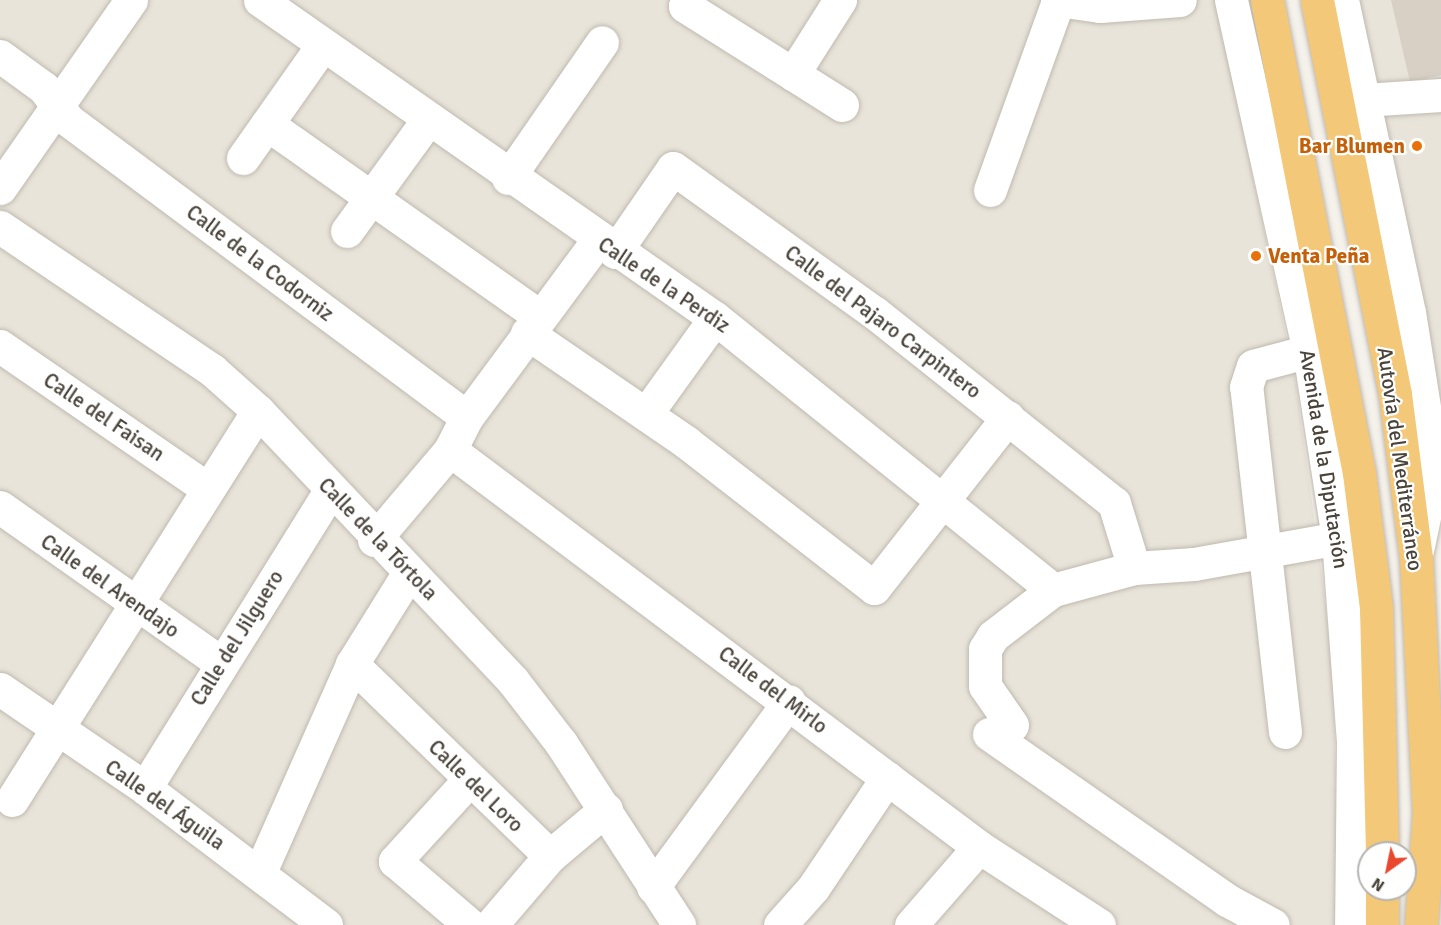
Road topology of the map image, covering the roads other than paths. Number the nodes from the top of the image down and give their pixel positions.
1 (131, 0) edge
2 (260, 0) edge
3 (689, 0) edge
4 (840, 0) edge
5 (1058, 0) edge
6 (1180, 0) edge
7 (1231, 0) edge
8 (1267, 0) edge
9 (1297, 0) edge
10 (1317, 0) edge
11 (1342, 0) edge
12 (602, 42) dead end
13 (322, 46) junction
14 (0, 56) edge
15 (793, 74) junction
16 (1441, 95) edge
17 (1363, 99) junction
18 (58, 103) junction
19 (842, 105) dead end
20 (427, 121) junction
21 (267, 124) junction
22 (1341, 128) junction
23 (243, 158) dead end
24 (508, 178) junction
25 (0, 188) edge
26 (990, 190) dead end
27 (371, 198) junction
28 (0, 227) edge
29 (347, 231) dead end
30 (606, 246) junction
31 (715, 318) junction
32 (533, 325) junction
33 (0, 346) edge
34 (1309, 351) junction
35 (258, 411) junction
36 (646, 414) junction
37 (467, 417) junction
38 (1008, 417) junction
39 (450, 450) junction
40 (208, 489) junction
41 (331, 489) junction
42 (941, 503) junction
43 (0, 507) edge
44 (1338, 538) junction
45 (374, 540) junction
46 (1264, 549) junction
47 (1416, 558) junction
48 (1134, 568) junction
49 (408, 574) junction
50 (1053, 590) junction
51 (134, 606) junction
52 (221, 663) junction
53 (352, 664) junction
54 (0, 689) edge
55 (789, 701) junction
56 (55, 730) junction
57 (1285, 732) dead end
58 (886, 778) junction
59 (469, 780) junction
60 (145, 788) junction
61 (12, 800) dead end
62 (606, 809) junction
63 (1435, 823) edge
64 (1382, 841) edge
65 (979, 847) junction
66 (550, 856) junction
67 (260, 872) junction
68 (653, 887) junction
69 (1382, 901) edge
70 (669, 922) edge
71 (326, 925) edge
72 (470, 925) edge
73 (491, 925) edge
74 (780, 925) edge
75 (911, 925) edge
76 (1099, 925) edge
77 (1273, 925) edge
78 (1351, 925) edge
79 (1382, 925) edge
80 (1421, 925) edge

1 - 18 street
2 - 13 street, Calle de la Perdiz
3 - 15 street
4 - 15 street
5 - 6 street
5 - 26 street
7 - 34 street, Avenida de la Diputación
8 - 64 highway, Autovía del Mediterráneo
9 - 22 highway
10 - 22 highway, Autovía del Mediterráneo
11 - 17 street
12 - 24 street
13 - 20 street, Calle de la Perdiz
13 - 21 street
14 - 18 street, Calle de la Codorniz
15 - 19 street
16 - 17 street
17 - 47 street
18 - 25 street
18 - 37 street, Calle de la Codorniz
20 - 24 street, Calle de la Perdiz
20 - 27 street
21 - 23 street
21 - 27 street
22 - 47 highway, Autovía del Mediterráneo
24 - 30 street, Calle de la Perdiz
27 - 29 street
27 - 32 street
28 - 35 street, Calle de la Tórtola
30 - 31 street, Calle de la Perdiz
30 - 32 street
30 - 38 street, Calle del Pajaro Carpintero
31 - 36 street
31 - 42 street, Calle de la Perdiz
32 - 36 street
32 - 37 street
33 - 40 street, Calle del Faisan
34 - 44 street, Avenida de la Diputación
34 - 46 street
35 - 40 street
35 - 41 street, Calle de la Tórtola
36 - 42 street
37 - 39 street
38 - 42 street
38 - 48 street, Calle del Pajaro Carpintero
39 - 45 street
39 - 55 street, Calle del Mirlo
40 - 51 street
41 - 45 street, Calle de la Tórtola
41 - 52 street, Calle del Jilguero
42 - 50 street, Calle de la Perdiz
43 - 51 street, Calle del Arendajo
44 - 46 street
44 - 78 street, Avenida de la Diputación
45 - 49 street, Calle de la Tórtola
46 - 48 street
46 - 57 street
47 - 63 highway, Autovía del Mediterráneo
48 - 50 street
49 - 53 street
49 - 62 street, Calle de la Tórtola
50 - 77 street
51 - 52 street, Calle del Arendajo
51 - 56 street
52 - 60 street, Calle del Jilguero
53 - 59 street, Calle del Loro
53 - 67 street
54 - 56 street, Calle del Águila
55 - 58 street, Calle del Mirlo
55 - 68 street
56 - 60 street, Calle del Águila
56 - 61 street
58 - 65 street, Calle del Mirlo
58 - 74 street
59 - 66 street, Calle del Loro
59 - 72 street
60 - 67 street, Calle del Águila
62 - 66 street
62 - 68 street, Calle de la Tórtola
63 - 80 highway, Autovía del Mediterráneo
65 - 75 street
65 - 76 street, Calle del Mirlo
66 - 73 street
67 - 71 street, Calle del Águila
68 - 70 street, Calle de la Tórtola
69 - 79 highway

